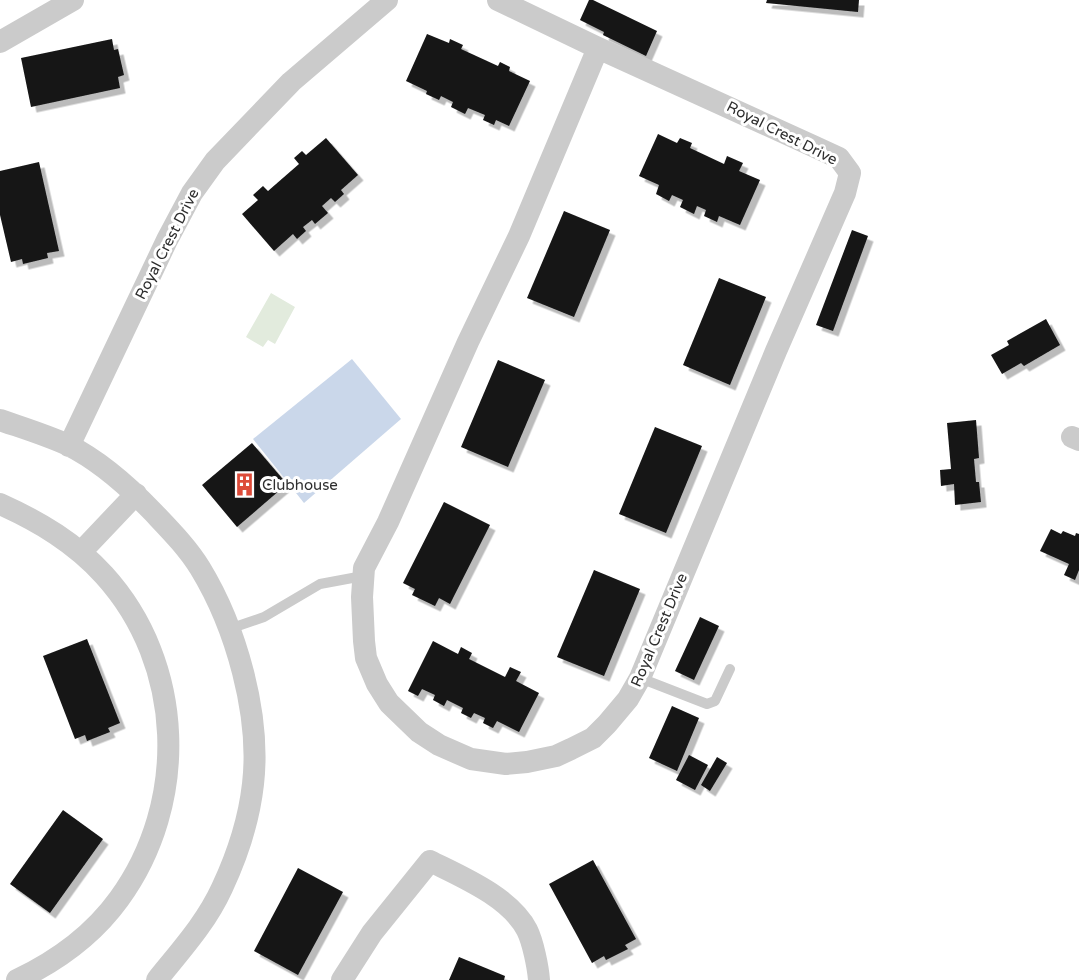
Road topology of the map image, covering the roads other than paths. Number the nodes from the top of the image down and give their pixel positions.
1 (73, 0) edge
2 (387, 0) edge
3 (498, 0) edge
4 (0, 42) edge
5 (598, 48) junction
6 (0, 420) edge
7 (69, 446) junction
8 (136, 494) junction
9 (0, 504) edge
10 (81, 552) junction
11 (363, 576) junction
12 (230, 629) junction
13 (730, 669) dead end
14 (640, 678) junction
15 (17, 980) edge
16 (157, 980) edge
17 (342, 980) edge
18 (539, 980) edge

1 - 4 street
2 - 7 street, Royal Crest Drive
3 - 5 street, Royal Crest Drive
5 - 11 street, Royal Crest Drive
5 - 14 street, Royal Crest Drive
6 - 7 street
7 - 8 street
8 - 10 street
8 - 12 street
9 - 10 street
10 - 15 street
11 - 12 lane
11 - 14 street, Royal Crest Drive
12 - 16 street
13 - 14 lane
17 - 18 street

